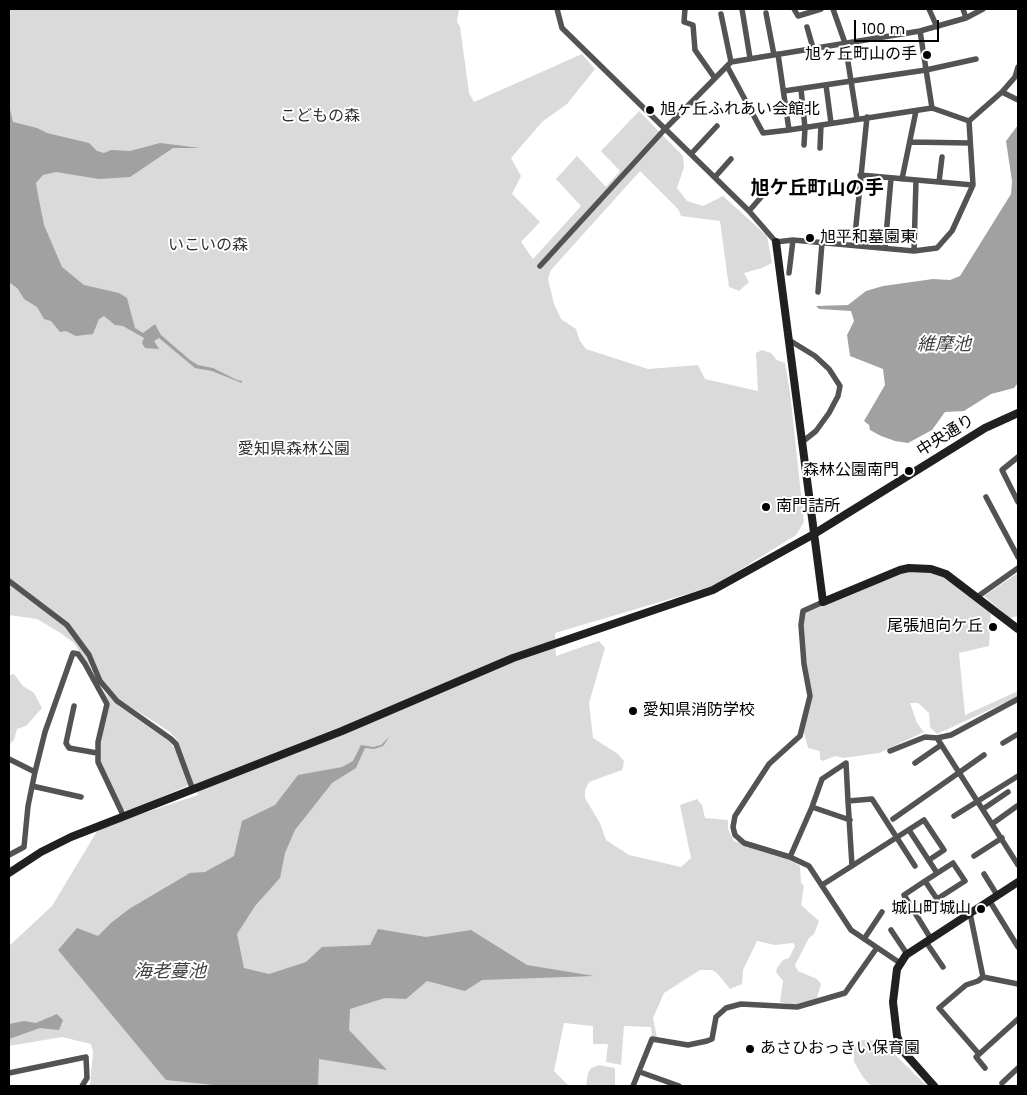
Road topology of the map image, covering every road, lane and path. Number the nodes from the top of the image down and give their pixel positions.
1 (557, 9) edge
2 (685, 9) edge
3 (742, 9) edge
4 (794, 9) edge
5 (821, 9) edge
6 (833, 9) edge
7 (929, 9) edge
8 (963, 9) edge
9 (983, 9) edge
10 (766, 13) dead end
11 (721, 14) dead end
12 (966, 18) junction
13 (807, 27) dead end
14 (937, 27) junction
15 (920, 31) junction
16 (845, 42) junction
17 (812, 48) junction
18 (776, 55) junction
19 (750, 58) junction
20 (976, 59) dead end
21 (729, 64) junction
22 (1018, 67) edge
23 (926, 70) junction
24 (714, 78) junction
25 (852, 81) junction
26 (826, 85) junction
27 (801, 89) junction
28 (784, 91) junction
29 (1002, 92) junction
30 (1018, 100) edge
31 (932, 108) junction
32 (916, 111) junction
33 (867, 117) junction
34 (857, 119) junction
35 (969, 122) junction
36 (831, 123) junction
37 (821, 125) junction
38 (717, 126) dead end
39 (805, 128) junction
40 (665, 129) junction
41 (789, 130) junction
42 (910, 142) junction
43 (970, 143) junction
44 (804, 146) dead end
45 (820, 148) dead end
46 (691, 154) junction
47 (942, 157) dead end
48 (731, 159) dead end
49 (860, 175) junction
50 (715, 177) junction
51 (891, 178) junction
52 (902, 179) junction
53 (916, 180) junction
54 (939, 182) junction
55 (763, 184) dead end
56 (973, 185) junction
57 (749, 211) junction
58 (793, 240) junction
59 (776, 242) junction
60 (822, 243) junction
61 (854, 244) junction
62 (886, 248) junction
63 (914, 251) junction
64 (540, 266) dead end
65 (789, 273) dead end
66 (818, 292) dead end
67 (789, 340) junction
68 (1018, 413) edge
69 (801, 443) junction
70 (1018, 458) edge
71 (986, 497) dead end
72 (1018, 502) edge
73 (814, 534) junction
74 (1018, 557) edge
75 (1018, 568) edge
76 (9, 581) edge
77 (977, 597) junction
78 (823, 602) junction
79 (1018, 629) edge
80 (98, 682) junction
81 (1018, 699) edge
82 (74, 706) dead end
83 (1018, 734) edge
84 (937, 738) junction
85 (1004, 743) dead end
86 (941, 745) junction
87 (890, 752) dead end
88 (97, 753) junction
89 (984, 755) dead end
90 (9, 759) edge
91 (915, 762) dead end
92 (35, 772) junction
93 (959, 773) junction
94 (1018, 776) edge
95 (32, 786) junction
96 (193, 790) junction
97 (1008, 792) dead end
98 (81, 797) dead end
99 (848, 801) junction
100 (977, 801) junction
101 (1017, 806) dead end
102 (812, 807) junction
103 (983, 809) junction
104 (954, 816) dead end
105 (124, 817) junction
106 (893, 819) dead end
107 (850, 820) junction
108 (992, 824) junction
109 (909, 830) junction
110 (896, 837) junction
111 (1002, 838) junction
112 (9, 855) edge
113 (974, 856) dead end
114 (790, 857) junction
115 (928, 860) junction
116 (1018, 865) edge
117 (852, 866) junction
118 (915, 866) dead end
119 (10, 869) edge
120 (937, 873) junction
121 (984, 874) dead end
122 (925, 881) junction
123 (1018, 882) edge
124 (822, 885) junction
125 (998, 895) junction
126 (989, 900) junction
127 (882, 912) dead end
128 (970, 913) junction
129 (891, 930) dead end
130 (864, 939) junction
131 (928, 941) junction
132 (1018, 947) edge
133 (876, 949) junction
134 (907, 954) junction
135 (900, 963) junction
136 (943, 967) dead end
137 (983, 977) junction
138 (1018, 984) edge
139 (1018, 1019) edge
140 (979, 1054) junction
141 (985, 1068) dead end
142 (1018, 1068) edge
143 (640, 1072) junction
144 (9, 1073) edge
145 (1002, 1083) dead end
146 (82, 1086) edge
147 (633, 1086) edge
148 (679, 1086) edge
149 (934, 1086) edge

1 - 40 street
2 - 24 street
3 - 19 street
4 - 5 street
6 - 16 street
7 - 14 street
8 - 12 street
9 - 12 street
10 - 18 street
11 - 21 street
12 - 14 street
13 - 17 street
14 - 15 street
15 - 16 street
15 - 23 street
16 - 17 street
16 - 25 street
17 - 18 street
18 - 19 street
18 - 28 street
19 - 21 street
20 - 23 street
21 - 24 street
21 - 41 street
22 - 29 street
23 - 25 street
23 - 31 street
24 - 40 street
25 - 26 street
25 - 34 street
26 - 27 street
26 - 36 street
27 - 28 street
27 - 39 street
28 - 41 street
29 - 30 street
29 - 35 street
31 - 32 street
31 - 35 street
32 - 33 street
32 - 42 street
33 - 34 street
33 - 49 street
34 - 36 street
35 - 43 street
36 - 37 street
37 - 39 street
37 - 45 street
38 - 46 street
39 - 41 street
39 - 44 street
40 - 46 street
40 - 64 street
42 - 43 street
42 - 52 street
43 - 56 street
46 - 50 street
47 - 54 street
48 - 50 street
49 - 51 street
49 - 61 street
50 - 57 street
51 - 52 street
51 - 62 street
52 - 53 street
53 - 54 street
53 - 63 street
54 - 56 street
55 - 57 street
56 - 63 street
57 - 59 street
58 - 59 street
58 - 60 street
58 - 65 street
59 - 67 street
60 - 61 street
60 - 66 street
61 - 62 street
62 - 63 street
67 - 69 street
67 - 69 street
68 - 73 street, 中央通り
69 - 73 street
70 - 72 street
71 - 74 street
73 - 78 street
73 - 96 street, 中央通り
75 - 77 street
76 - 80 street
77 - 78 street
77 - 79 street
78 - 114 street
80 - 88 street
80 - 92 street
80 - 96 street
81 - 84 street
82 - 88 street
83 - 85 street
84 - 86 street
84 - 87 street
86 - 91 street
86 - 93 street
88 - 105 street
89 - 93 street
90 - 92 street
92 - 95 street
93 - 100 street
93 - 106 street
94 - 100 street
95 - 98 street
95 - 112 street
96 - 105 street, 中央通り
97 - 103 street
99 - 102 street
99 - 107 street
99 - 110 street
100 - 103 street
100 - 104 street
101 - 108 street
102 - 107 street
102 - 114 street
103 - 108 street
105 - 119 street, 中央通り
107 - 117 street
108 - 111 street
109 - 110 street
109 - 115 street
109 - 115 street
110 - 117 street
110 - 118 street
111 - 113 street
111 - 116 street
114 - 124 street
115 - 120 street
117 - 124 street
120 - 122 street
120 - 122 street
121 - 125 street
122 - 131 street
123 - 125 street
124 - 130 street
125 - 126 street
126 - 128 street
126 - 132 street
127 - 130 street
128 - 131 street
128 - 137 street
129 - 134 street
130 - 133 street
131 - 134 street
131 - 136 street
133 - 135 street
133 - 143 street
134 - 135 street
135 - 149 street
137 - 138 street
137 - 140 street
139 - 140 street
140 - 141 street
142 - 145 street
143 - 147 street
143 - 148 street
144 - 146 street

